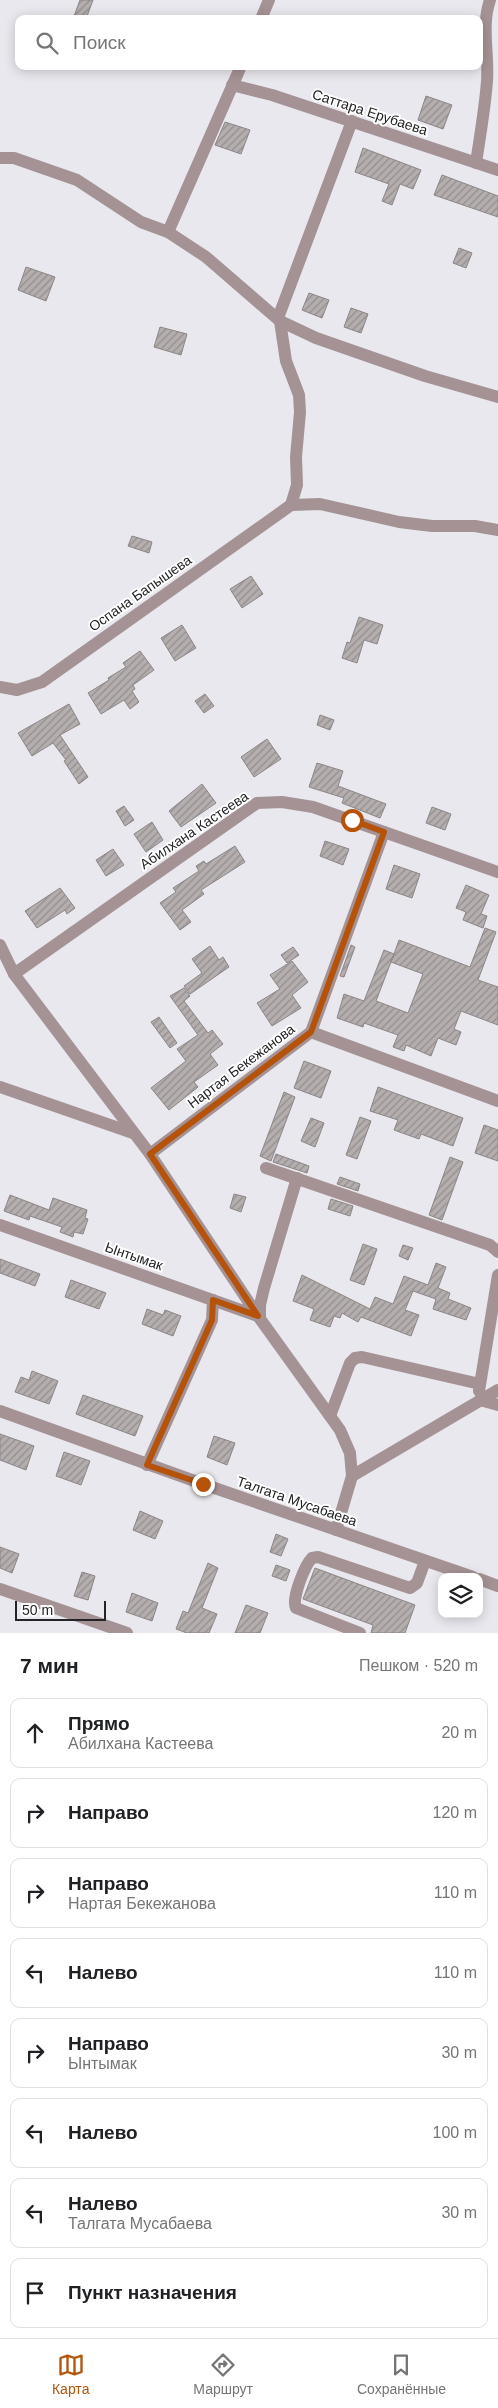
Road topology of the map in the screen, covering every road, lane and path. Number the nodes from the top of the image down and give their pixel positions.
1 (269, 0) edge
2 (490, 0) edge
3 (263, 15) edge
4 (238, 70) edge
5 (232, 85) junction
6 (352, 121) junction
7 (0, 158) edge
8 (476, 163) junction
9 (498, 170) edge
10 (168, 232) junction
11 (279, 320) junction
12 (498, 397) edge
13 (291, 505) junction
14 (498, 530) edge
15 (0, 687) edge
16 (384, 832) junction
17 (498, 872) edge
18 (0, 945) edge
19 (14, 974) junction
20 (311, 1032) junction
21 (0, 1087) edge
22 (498, 1101) edge
23 (133, 1133) junction
24 (150, 1154) junction
25 (266, 1168) dead end
26 (297, 1178) junction
27 (0, 1225) edge
28 (498, 1252) edge
29 (498, 1275) edge
30 (213, 1300) junction
31 (259, 1317) junction
32 (480, 1384) junction
33 (498, 1390) edge
34 (479, 1401) junction
35 (498, 1405) edge
36 (0, 1411) edge
37 (330, 1416) junction
38 (147, 1465) junction
39 (352, 1476) junction
40 (336, 1530) junction
41 (425, 1561) junction
42 (461, 1573) edge
43 (483, 1580) edge
44 (498, 1586) edge
45 (0, 1589) edge
46 (104, 1629) edge
47 (127, 1633) edge
48 (360, 1633) edge

1 - 3 street
2 - 8 street
4 - 5 street
5 - 6 street, Саттара Ерубаева
5 - 10 street
6 - 8 street, Саттара Ерубаева
6 - 11 street
7 - 10 street
8 - 9 street, Саттара Ерубаева
10 - 11 street
11 - 12 street
11 - 13 street
13 - 14 street
13 - 15 street, Оспана Бапышева
16 - 17 street, Абилхана Кастеева
16 - 19 street, Абилхана Кастеева
16 - 20 street
18 - 19 street
19 - 23 street
20 - 22 street, Нартая Бекежанова
20 - 24 street, Нартая Бекежанова
21 - 23 street
23 - 24 street
24 - 31 street
25 - 26 street
26 - 28 street
26 - 31 street
27 - 30 street, Ынтымак
29 - 32 street
30 - 31 street, Ынтымак
30 - 38 street
31 - 37 street
32 - 34 street
32 - 37 street
33 - 34 street
34 - 35 street
34 - 39 street
36 - 38 street, Талгата Мусабаева
37 - 39 street
38 - 40 street, Талгата Мусабаева
39 - 40 street
40 - 41 street, Талгата Мусабаева
41 - 42 street, Талгата Мусабаева
41 - 48 street
43 - 44 street
45 - 46 street
46 - 47 street

